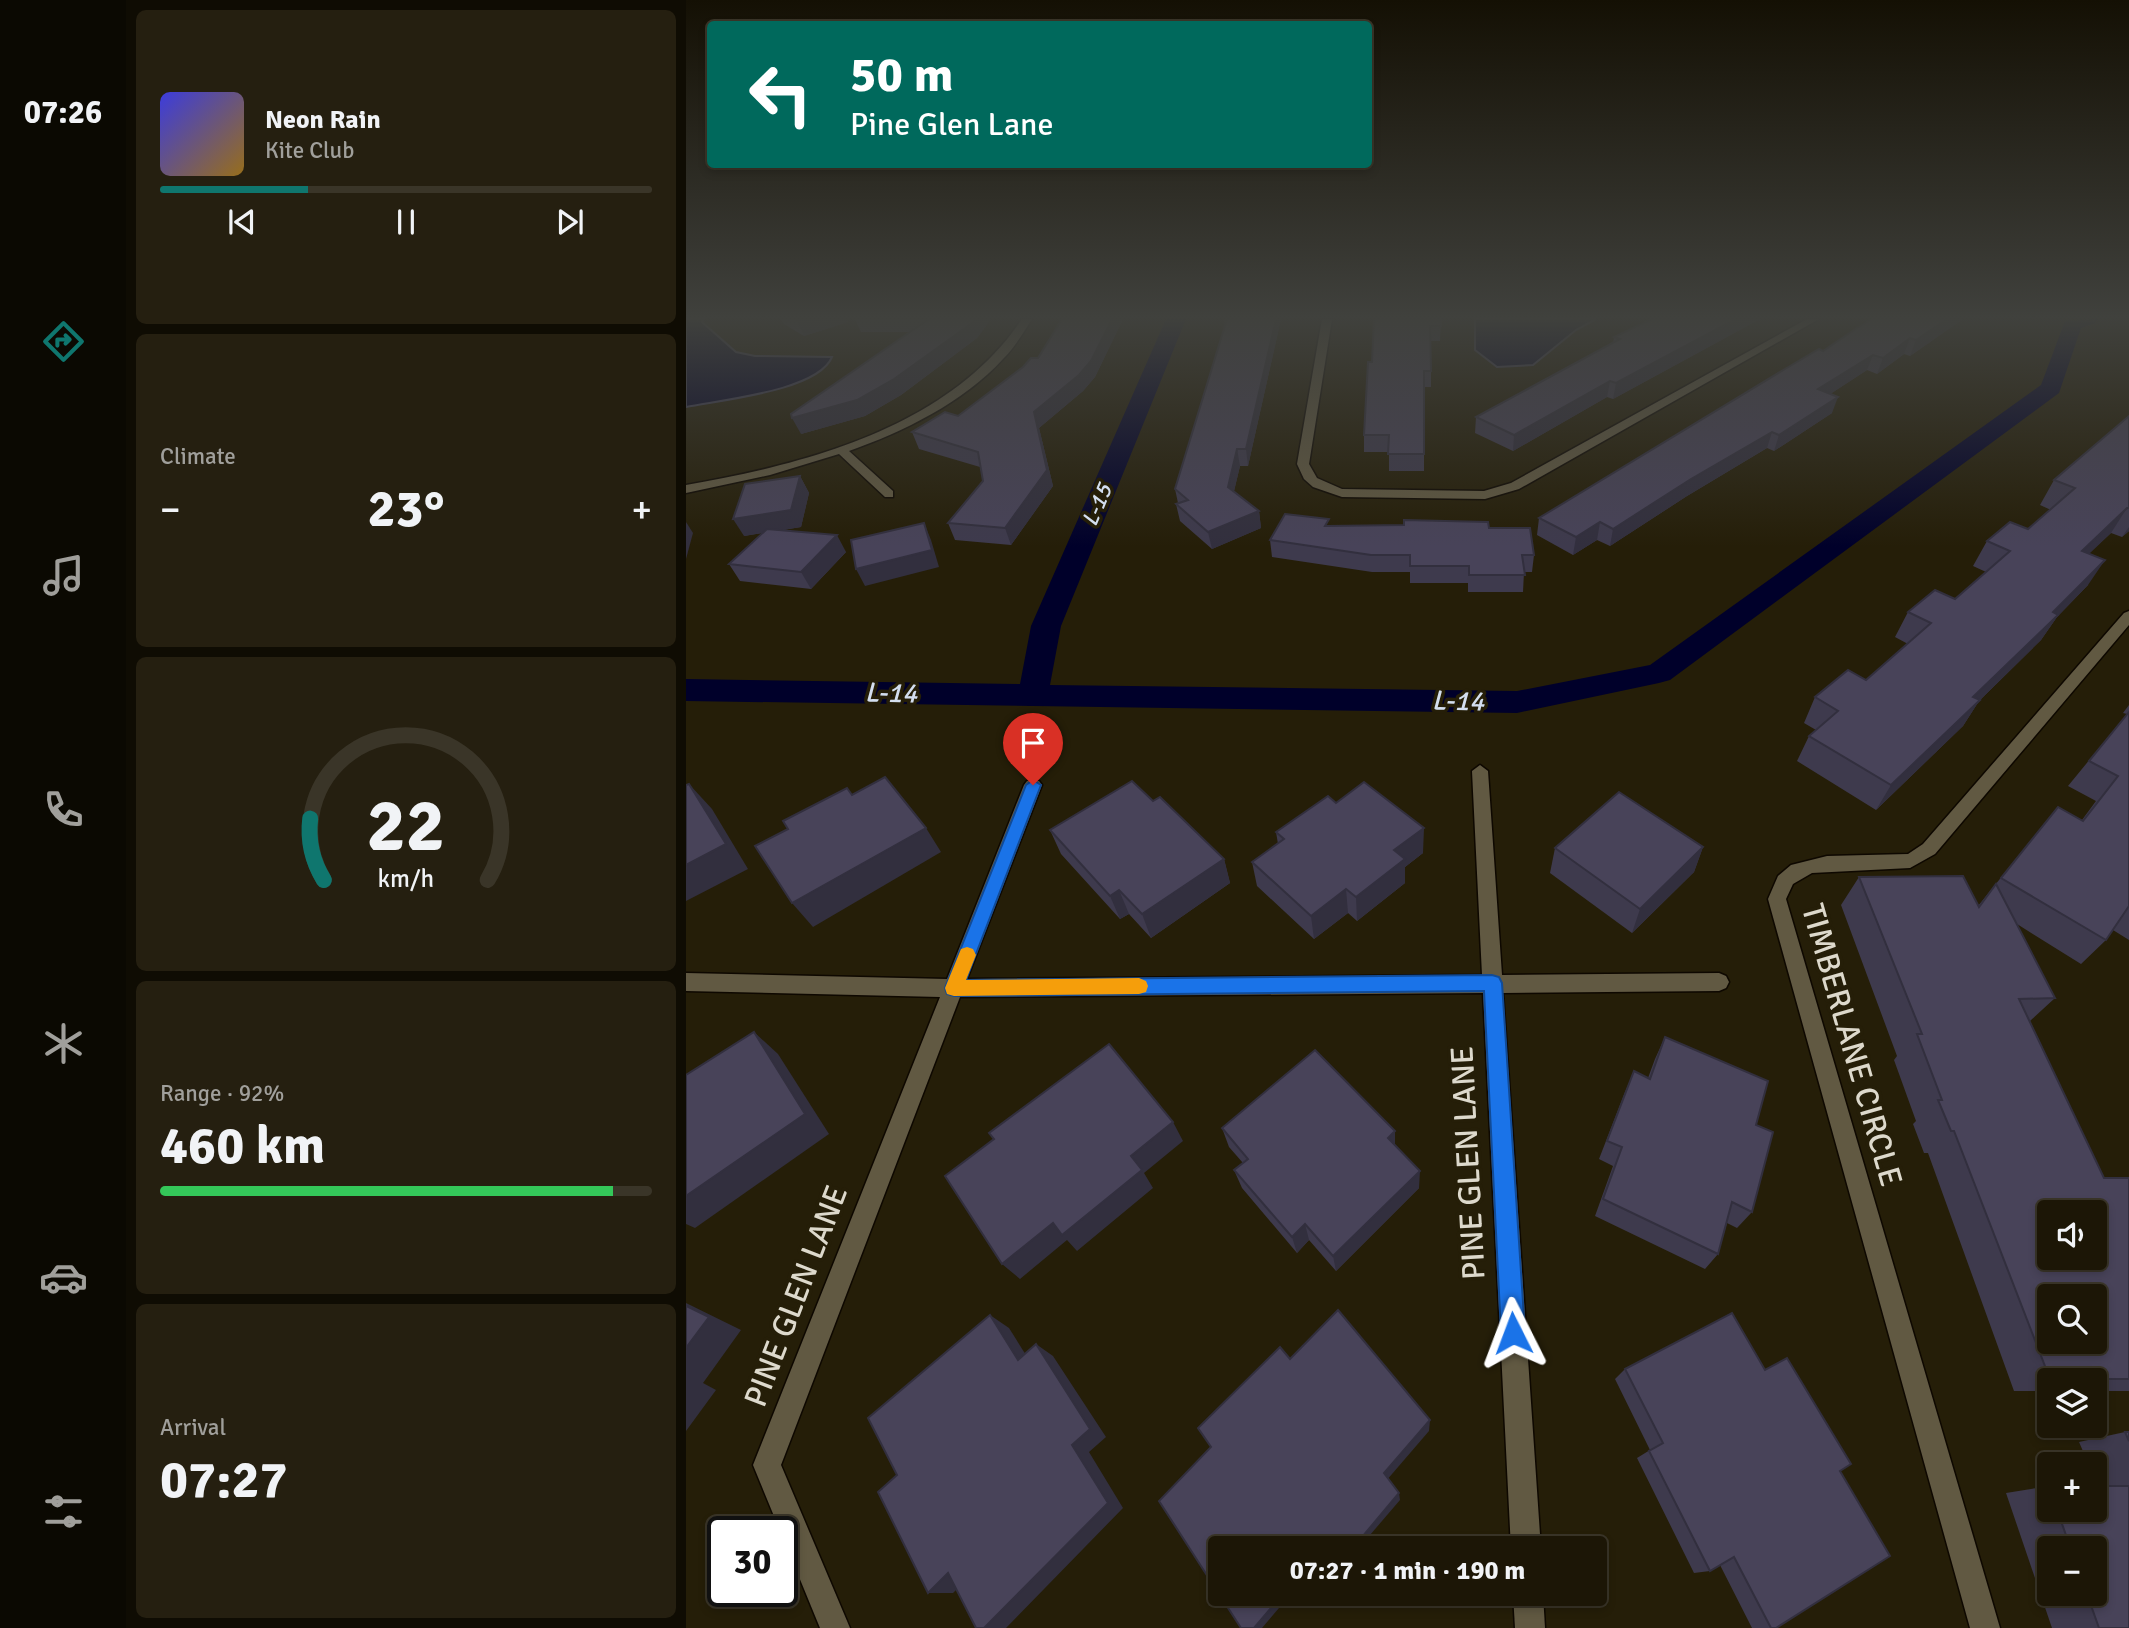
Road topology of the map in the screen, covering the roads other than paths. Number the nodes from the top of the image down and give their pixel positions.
1 (950, 395) edge
2 (1314, 395) edge
3 (1677, 395) edge
4 (840, 449) junction
5 (686, 489) edge
6 (889, 494) dead end
7 (2129, 616) edge
8 (1480, 771) dead end
9 (1033, 785) dead end
10 (686, 982) edge
11 (1719, 982) dead end
12 (1492, 983) junction
13 (954, 988) junction
14 (1525, 1536) edge
15 (1529, 1606) edge
16 (835, 1628) edge
17 (1530, 1628) edge
18 (1985, 1628) edge

1 - 4 street
2 - 3 street
4 - 5 street
4 - 6 street
7 - 18 street, TIMBERLANE CIRCLE
8 - 12 street, PINE GLEN LANE
9 - 13 street, PINE GLEN LANE
10 - 13 street
11 - 12 street
12 - 13 street
12 - 14 street, PINE GLEN LANE
13 - 16 street, PINE GLEN LANE
15 - 17 street

